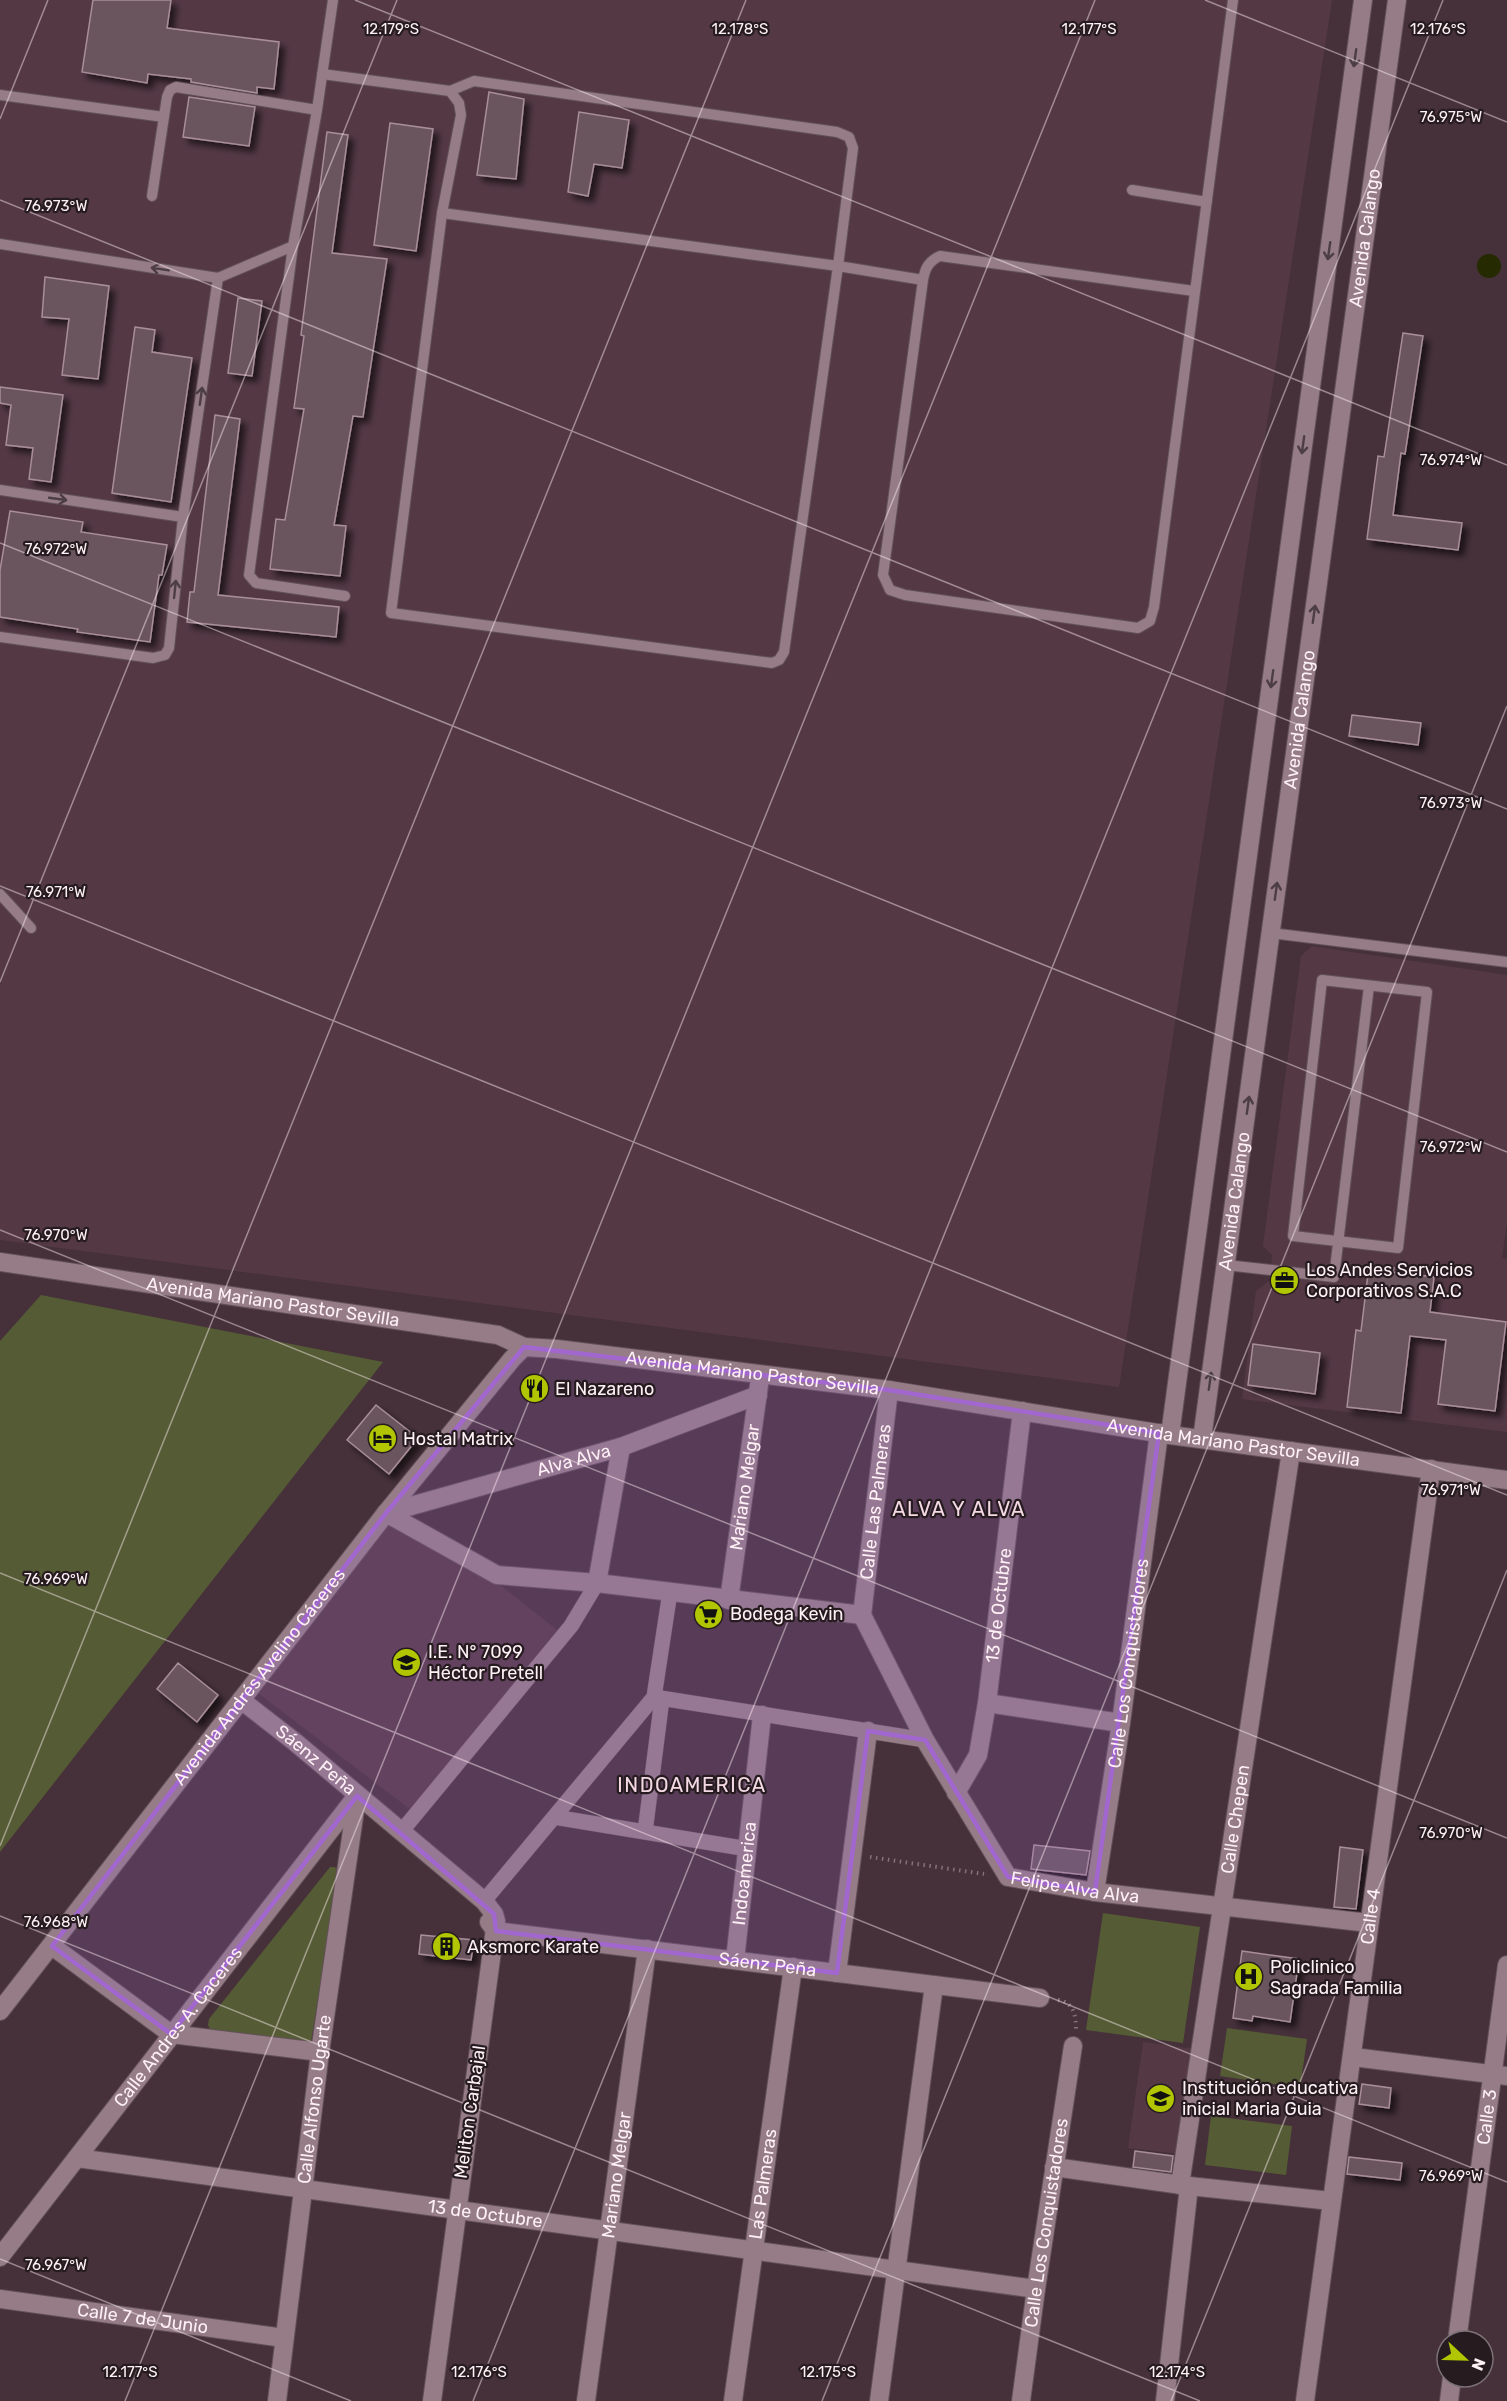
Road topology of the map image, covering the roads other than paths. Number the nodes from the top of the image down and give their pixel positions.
1 (333, 0) edge
2 (1233, 0) edge
3 (1363, 0) edge
4 (1397, 0) edge
5 (322, 74) junction
6 (450, 91) junction
7 (0, 95) edge
8 (317, 110) junction
9 (164, 117) junction
10 (1132, 189) dead end
11 (152, 196) dead end
12 (1207, 202) junction
13 (442, 213) junction
14 (0, 244) edge
15 (293, 246) junction
16 (838, 266) junction
17 (218, 278) junction
18 (923, 280) junction
19 (1194, 291) junction
20 (0, 490) edge
21 (183, 517) junction
22 (345, 596) dead end
23 (0, 637) edge
24 (0, 894) edge
25 (32, 928) dead end
26 (1271, 933) junction
27 (1507, 962) edge
28 (1369, 986) junction
29 (1339, 1241) junction
30 (1226, 1264) junction
31 (2, 1266) edge
32 (524, 1347) junction
33 (760, 1374) junction
34 (889, 1390) junction
35 (758, 1395) junction
36 (1022, 1411) junction
37 (1165, 1434) junction
38 (1202, 1439) junction
39 (621, 1447) junction
40 (1292, 1451) junction
41 (1431, 1469) junction
42 (1507, 1480) edge
43 (386, 1513) junction
44 (597, 1583) junction
45 (670, 1592) junction
46 (729, 1600) junction
47 (862, 1614) junction
48 (658, 1698) junction
49 (241, 1700) junction
50 (987, 1703) junction
51 (762, 1715) junction
52 (1121, 1723) junction
53 (868, 1731) junction
54 (925, 1740) junction
55 (956, 1793) junction
56 (357, 1796) junction
57 (554, 1817) junction
58 (401, 1832) junction
59 (645, 1832) junction
60 (748, 1849) junction
61 (444, 1868) junction
62 (1095, 1892) junction
63 (484, 1901) junction
64 (1221, 1907) junction
65 (1370, 1923) junction
66 (496, 1931) junction
67 (52, 1946) junction
68 (647, 1949) junction
69 (735, 1960) junction
70 (1507, 1965) edge
71 (793, 1967) junction
72 (837, 1973) junction
73 (934, 1985) junction
74 (1040, 1998) road end
75 (0, 2011) edge
76 (171, 2034) junction
77 (1073, 2046) road end
78 (320, 2052) junction
79 (1353, 2057) junction
80 (1499, 2075) edge
81 (77, 2158) junction
82 (1054, 2167) junction
83 (1185, 2185) junction
84 (304, 2188) junction
85 (1331, 2201) junction
86 (456, 2210) junction
87 (609, 2229) junction
88 (753, 2252) junction
89 (0, 2257) edge
90 (896, 2271) junction
91 (1036, 2289) junction
92 (0, 2299) edge
93 (1459, 2329) edge
94 (284, 2338) junction
95 (277, 2401) edge
96 (432, 2401) edge
97 (586, 2401) edge
98 (733, 2401) edge
99 (879, 2401) edge
100 (1021, 2401) edge
101 (1165, 2401) edge
102 (1305, 2401) edge

1 - 5 lane
2 - 12 lane
3 -> 37 street, Avenida Calango
26 -> 4 street, Avenida Calango
5 - 6 lane
5 - 8 lane
6 - 13 lane
6 - 16 lane
7 - 9 lane
8 - 9 lane
8 - 15 lane
9 - 11 lane
10 - 12 lane
12 - 19 lane
13 - 16 lane
13 - 16 lane
17 -> 14 lane
15 - 17 lane
15 - 22 lane
16 - 18 lane
21 -> 17 lane
18 - 19 lane
18 - 19 lane
20 -> 21 lane
23 -> 21 lane
24 - 25 lane
26 - 27 lane
30 -> 26 street, Avenida Calango
28 - 29 lane
28 - 29 lane
28 - 29 lane
29 - 30 lane
38 -> 30 street, Avenida Calango
31 - 32 street, Avenida Mariano Pastor Sevilla
32 - 33 street, Avenida Mariano Pastor Sevilla
32 - 43 street, Avenida Andrés Avelino Cáceres
33 - 34 street, Avenida Mariano Pastor Sevilla
33 - 35 street, Mariano Melgar
34 - 36 street, Avenida Mariano Pastor Sevilla
34 - 47 street, Calle Las Palmeras
35 - 39 street, Alva Alva
35 - 46 street, Mariano Melgar
36 - 37 street, Avenida Mariano Pastor Sevilla
36 - 50 street, 13 de Octubre
37 - 38 street, Avenida Mariano Pastor Sevilla
37 - 52 street, Calle Los Conquistadores
38 - 40 street, Avenida Mariano Pastor Sevilla
39 - 43 street, Alva Alva
39 - 44 street
40 - 41 street, Avenida Mariano Pastor Sevilla
40 - 64 street, Calle Chepen
41 - 42 street, Avenida Mariano Pastor Sevilla
41 - 65 street, Calle 4
43 - 44 street
43 - 49 street, Avenida Andrés Avelino Cáceres
44 - 45 street
44 - 58 street
45 - 46 street
45 - 48 street
46 - 47 street
47 - 54 street, Felipe Alva Alva
48 - 51 street
48 - 57 street
48 - 59 street
49 - 56 street, Sáenz Peña
49 - 67 street, Avenida Andrés Avelino Cáceres
50 - 52 street
50 - 55 street, 13 de Octubre
51 - 53 street
51 - 60 street, Indoamerica
52 - 62 street, Calle Los Conquistadores
53 - 54 street
53 - 72 street
54 - 55 street, Felipe Alva Alva
55 - 62 street, Felipe Alva Alva
56 - 58 street, Sáenz Peña
56 - 76 street, Calle Andres A. Caceres
56 - 78 street, Calle Alfonso Ugarte
57 - 59 street
57 - 63 street
58 - 61 street, Sáenz Peña
59 - 60 street
60 - 69 street, Indoamerica
61 - 63 street, Sáenz Peña
61 - 66 street, Sáenz Peña
62 - 64 street, Felipe Alva Alva
63 - 66 street, Sáenz Peña
64 - 65 street, Felipe Alva Alva
64 - 83 street, Calle Chepen
65 - 79 street, Calle 4
66 - 68 street, Sáenz Peña
66 - 86 street, Meliton Carbajal
67 - 75 street, Avenida Andrés Avelino Cáceres
67 - 76 street
68 - 69 street, Sáenz Peña
68 - 87 street, Mariano Melgar
69 - 71 street, Sáenz Peña
70 - 80 street, Calle 3
71 - 72 street, Sáenz Peña
71 - 88 street, Las Palmeras
72 - 73 street, Sáenz Peña
73 - 74 street, Sáenz Peña
73 - 90 street
76 - 78 street
76 - 81 street, Calle Andres A. Caceres
77 - 82 street, Calle Los Conquistadores
78 - 84 street, Calle Alfonso Ugarte
79 - 80 street
79 - 85 street, Calle 4
80 - 93 street, Calle 3
81 - 84 street, 13 de Octubre
81 - 89 street, Calle Andres A. Caceres
82 - 83 street
82 - 91 street, Calle Los Conquistadores
83 - 85 street
83 - 101 street, Calle Chepen
84 - 86 street, 13 de Octubre
84 - 94 street, Calle Alfonso Ugarte
85 - 102 street, Calle 4
86 - 87 street, 13 de Octubre
86 - 96 street, Meliton Carbajal
87 - 88 street, 13 de Octubre
87 - 97 street, Mariano Melgar
88 - 90 street, 13 de Octubre
88 - 98 street, Las Palmeras
90 - 91 street, 13 de Octubre
90 - 99 street
91 - 100 street, Calle Los Conquistadores
92 - 94 street, Calle 7 de Junio
94 - 95 street, Calle Alfonso Ugarte

